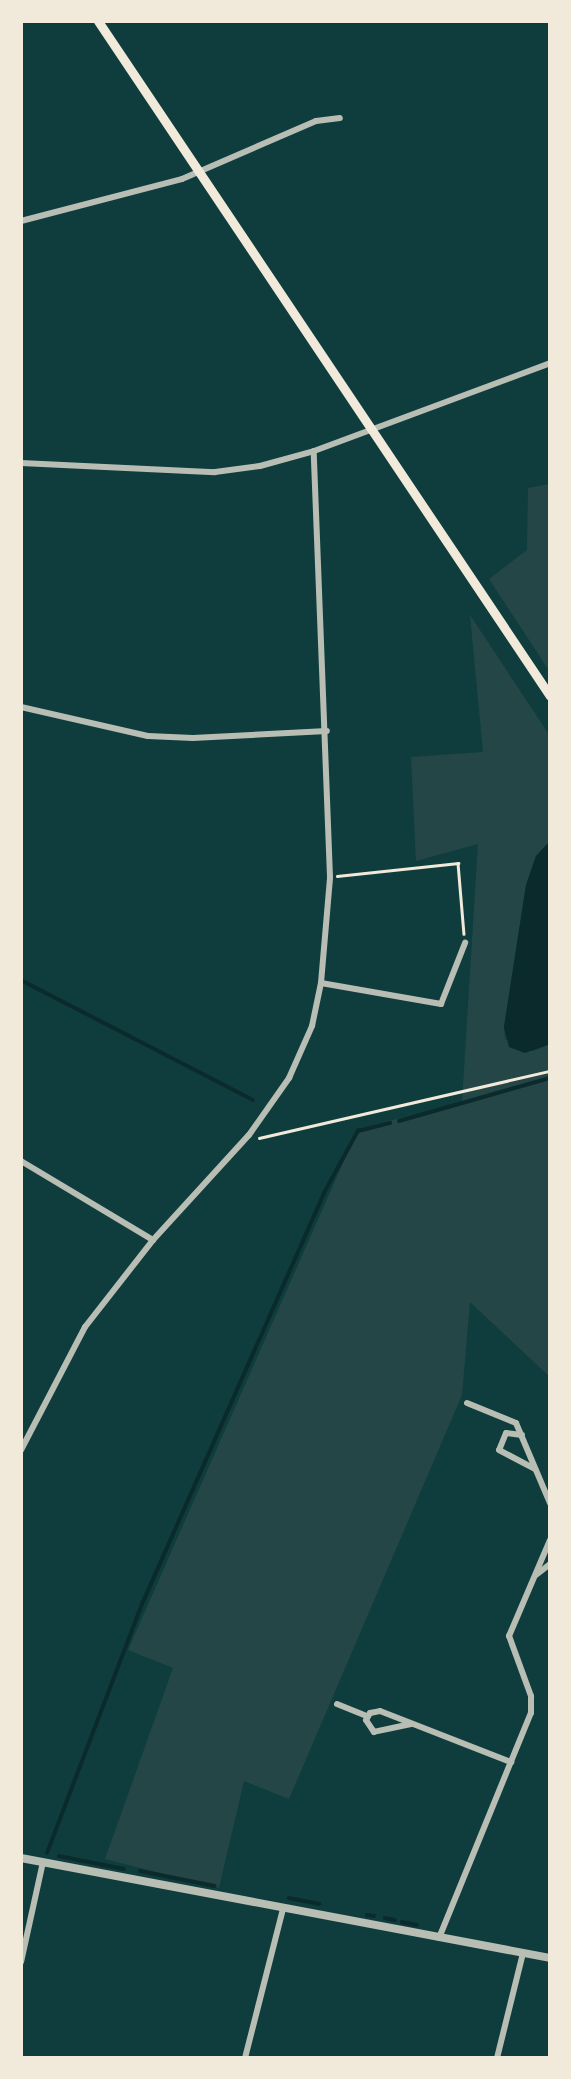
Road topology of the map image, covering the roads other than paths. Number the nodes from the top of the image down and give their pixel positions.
1 (98, 21) edge
2 (340, 118) dead end
3 (197, 173) junction
4 (21, 221) edge
5 (550, 363) edge
6 (369, 431) junction
7 (314, 451) junction
8 (21, 463) edge
9 (550, 696) edge
10 (21, 707) edge
11 (327, 731) junction
12 (465, 943) road end
13 (321, 983) junction
14 (21, 1161) edge
15 (153, 1240) junction
16 (467, 1403) dead end
17 (522, 1436) junction
18 (21, 1450) edge
19 (537, 1471) junction
20 (550, 1503) edge
21 (550, 1541) edge
22 (550, 1564) edge
23 (532, 1578) junction
24 (337, 1704) dead end
25 (367, 1716) junction
26 (411, 1724) junction
27 (511, 1762) junction
28 (21, 1858) edge
29 (43, 1862) junction
30 (283, 1909) junction
31 (439, 1938) junction
32 (523, 1954) junction
33 (550, 1958) edge
34 (21, 1962) edge
35 (245, 2058) edge
36 (497, 2058) edge

1 - 3 main road
2 - 3 street
3 - 4 street
3 - 6 main road
5 - 6 street
6 - 7 street
6 - 9 main road
7 - 8 street
7 - 11 street
10 - 11 street
11 - 13 street
12 - 13 street
13 - 15 street
14 - 15 street
15 - 18 street
16 - 17 street
17 - 19 street
17 - 19 street
19 - 20 street
21 - 23 street
22 - 23 street
23 - 27 street
24 - 25 street
25 - 26 street
25 - 26 street
26 - 27 street
27 - 31 street
28 - 29 street
29 - 30 street
29 - 34 street
30 - 31 street
30 - 35 street
31 - 32 street
32 - 33 street
32 - 36 street

